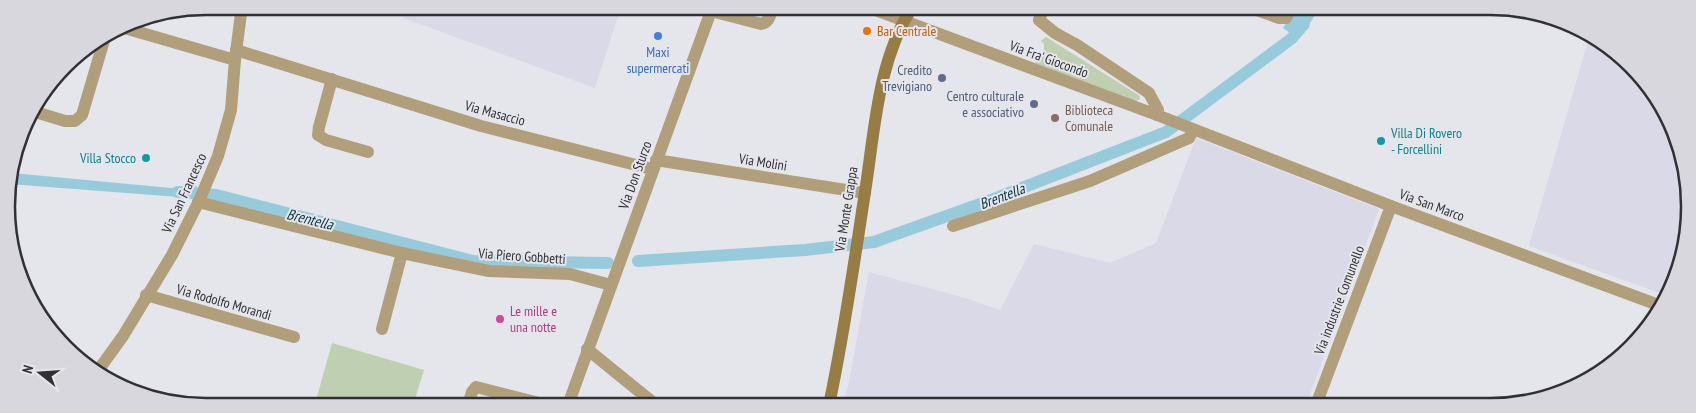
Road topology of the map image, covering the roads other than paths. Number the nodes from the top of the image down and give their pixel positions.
1 (241, 15) edge
2 (710, 15) edge
3 (731, 15) edge
4 (771, 15) edge
5 (890, 15) edge
6 (907, 15) edge
7 (1041, 15) edge
8 (1271, 15) edge
9 (1288, 15) edge
10 (904, 20) junction
11 (133, 30) edge
12 (102, 46) edge
13 (236, 55) junction
14 (332, 80) junction
15 (40, 113) edge
16 (1159, 116) junction
17 (1186, 127) junction
18 (368, 152) dead end
19 (654, 165) junction
20 (865, 193) junction
21 (199, 201) junction
22 (1391, 206) junction
23 (953, 226) dead end
24 (402, 253) junction
25 (611, 285) junction
26 (146, 295) junction
27 (1654, 303) edge
28 (382, 329) dead end
29 (294, 337) dead end
30 (587, 349) junction
31 (101, 367) edge
32 (470, 398) edge
33 (519, 398) edge
34 (570, 398) edge
35 (647, 398) edge
36 (830, 398) edge
37 (1319, 398) edge

1 - 13 street, Via San Francesco
2 - 19 street, Via Don Sturzo
3 - 4 street
5 - 10 street, Via Fra' Giocondo
6 - 10 main road, Via Monte Grappa
7 - 16 street
8 - 9 street
10 - 16 street, Via Fra' Giocondo
10 - 20 main road, Via Monte Grappa
11 - 13 street, Via Masaccio
12 - 15 street
13 - 14 street, Via Masaccio
13 - 21 street, Via San Francesco
14 - 18 street
14 - 19 street, Via Masaccio
16 - 17 street, Via Fra' Giocondo
17 - 22 street, Via San Marco
17 - 23 street
19 - 20 street, Via Molini
19 - 25 street, Via Don Sturzo
20 - 36 main road, Via Monte Grappa
21 - 24 street, Via Piero Gobbetti
21 - 26 street, Via San Francesco
22 - 27 street, Via San Marco
22 - 37 street, Via industrie Comunello
24 - 25 street, Via Piero Gobbetti
24 - 28 street
25 - 30 street, Via Don Sturzo
26 - 29 street, Via Rodolfo Morandi
26 - 31 street, Via San Francesco
30 - 34 street, Via Don Sturzo
30 - 35 street
32 - 33 street

